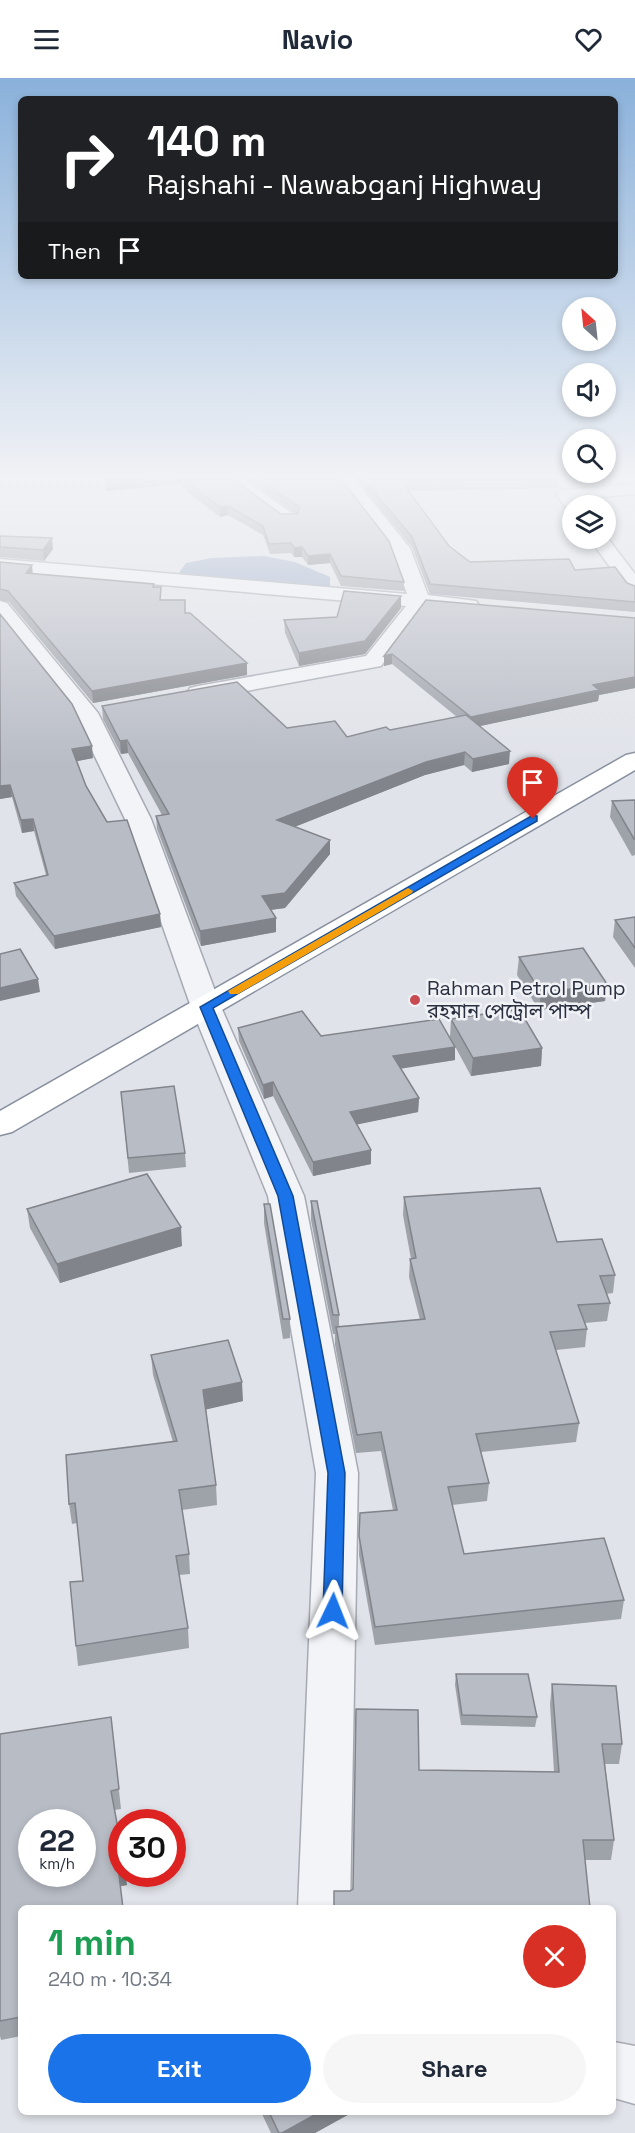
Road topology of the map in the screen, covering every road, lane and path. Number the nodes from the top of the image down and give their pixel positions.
1 (115, 575) edge
2 (410, 575) edge
3 (625, 575) edge
4 (635, 588) edge
5 (420, 601) junction
6 (0, 607) edge
7 (492, 607) edge
8 (178, 696) edge
9 (635, 760) edge
10 (206, 1007) junction
11 (0, 1125) edge
12 (324, 1905) edge
13 (616, 2070) edge
14 (635, 2075) edge

1 - 5 street
2 - 5 street
3 - 4 street
5 - 7 street
5 - 8 street
6 - 10 street
9 - 10 highway
10 - 11 highway
10 - 12 street
13 - 14 street

